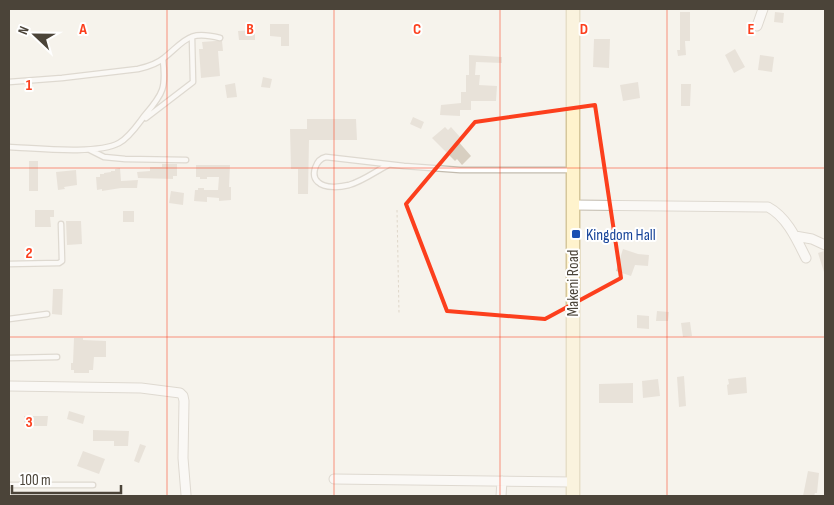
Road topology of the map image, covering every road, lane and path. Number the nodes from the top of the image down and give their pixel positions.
1 (573, 9) edge
2 (763, 9) edge
3 (757, 26) dead end
4 (192, 37) junction
5 (220, 38) dead end
6 (163, 60) junction
7 (9, 82) edge
8 (138, 123) junction
9 (9, 147) edge
10 (90, 150) junction
11 (186, 160) dead end
12 (388, 165) junction
13 (572, 170) junction
14 (572, 205) junction
15 (397, 210) dead end
16 (61, 224) dead end
17 (794, 236) junction
18 (825, 245) edge
19 (806, 258) dead end
20 (9, 264) edge
21 (399, 313) dead end
22 (47, 314) dead end
23 (9, 319) edge
24 (57, 357) dead end
25 (9, 358) edge
26 (9, 386) edge
27 (334, 479) dead end
28 (502, 481) junction
29 (573, 482) junction
30 (9, 485) edge
31 (92, 485) dead end
32 (186, 496) edge
33 (501, 496) edge
34 (573, 496) edge

1 - 13 main road, Makeni Road
2 - 3 street
4 - 5 lane
4 - 6 lane
4 - 8 lane
6 - 7 lane
6 - 8 lane
8 - 10 lane
9 - 10 lane
10 - 11 lane
12 - 12 lane
12 - 13 lane
13 - 14 main road, Makeni Road
14 - 17 street
14 - 29 main road, Makeni Road
15 - 21 path
16 - 20 lane
17 - 18 street
17 - 19 street
22 - 23 lane
24 - 25 lane
26 - 32 street
27 - 28 street
28 - 29 street
28 - 33 street
29 - 34 main road, Makeni Road
30 - 31 lane

